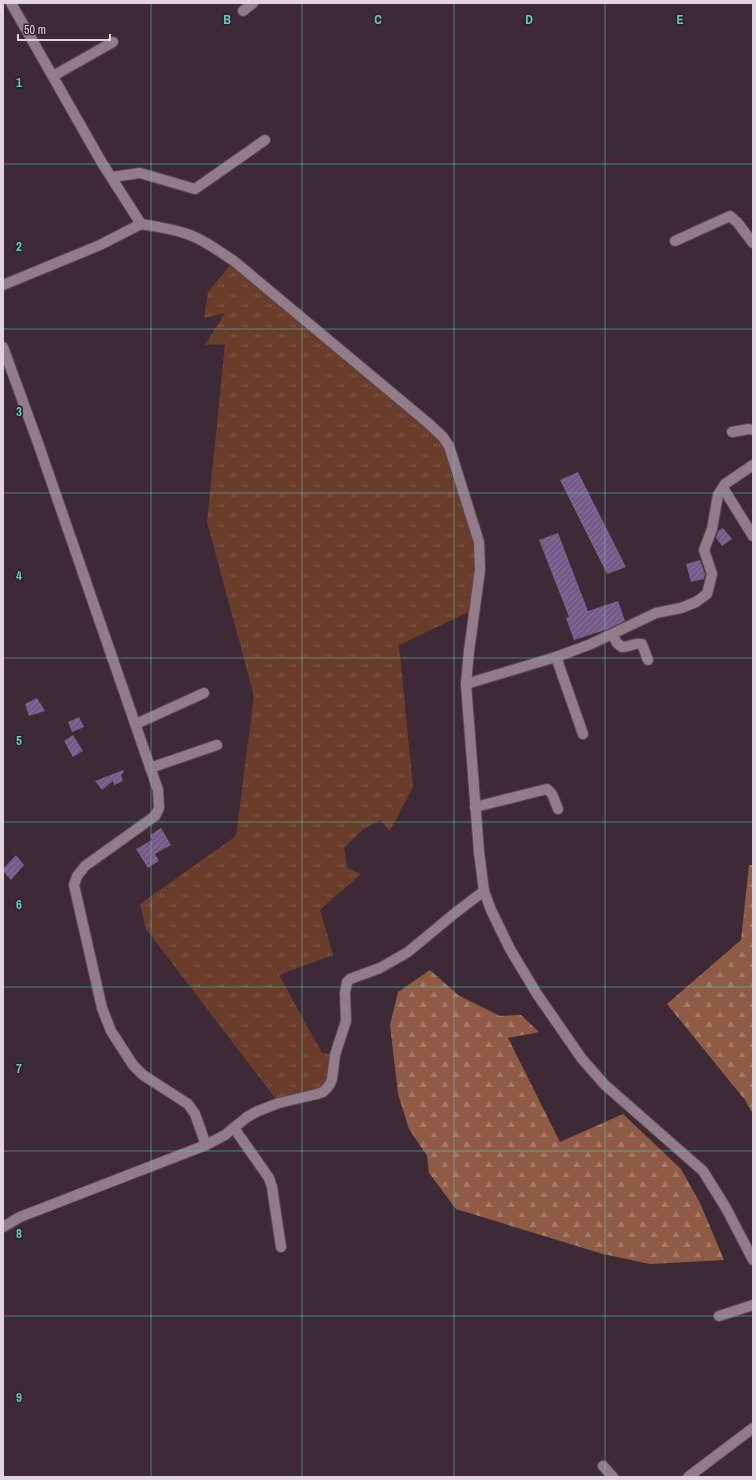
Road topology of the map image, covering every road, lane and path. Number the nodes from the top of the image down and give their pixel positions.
1 (11, 3) edge
2 (253, 3) edge
3 (243, 11) dead end
4 (113, 42) dead end
5 (53, 76) junction
6 (265, 140) dead end
7 (112, 177) junction
8 (141, 224) junction
9 (675, 241) dead end
10 (753, 243) edge
11 (3, 285) edge
12 (3, 347) edge
13 (753, 430) edge
14 (732, 432) dead end
15 (753, 465) edge
16 (723, 488) junction
17 (753, 536) edge
18 (612, 634) junction
19 (556, 657) junction
20 (648, 660) dead end
21 (466, 684) junction
22 (204, 693) dead end
23 (136, 724) junction
24 (583, 734) dead end
25 (217, 745) dead end
26 (150, 768) junction
27 (476, 807) junction
28 (558, 809) dead end
29 (484, 891) junction
30 (234, 1128) junction
31 (206, 1145) junction
32 (3, 1227) edge
33 (281, 1246) dead end
34 (753, 1260) edge
35 (753, 1305) edge
36 (719, 1316) dead end
37 (753, 1428) edge
38 (603, 1466) dead end
39 (613, 1477) edge
40 (688, 1477) edge

1 - 5 street
2 - 3 street
4 - 5 street
5 - 7 street
6 - 7 street
7 - 8 street
8 - 11 street
8 - 21 street
9 - 10 street
12 - 23 street
13 - 14 street
15 - 16 street
16 - 17 street
16 - 18 street
18 - 19 street
18 - 20 street
19 - 21 street
19 - 24 street
21 - 27 street
22 - 23 street
23 - 26 street
25 - 26 street
26 - 31 street
27 - 28 street
27 - 29 street
29 - 30 street
29 - 34 street
30 - 31 street
30 - 33 street
31 - 32 street
35 - 36 street
37 - 40 street
38 - 39 street

